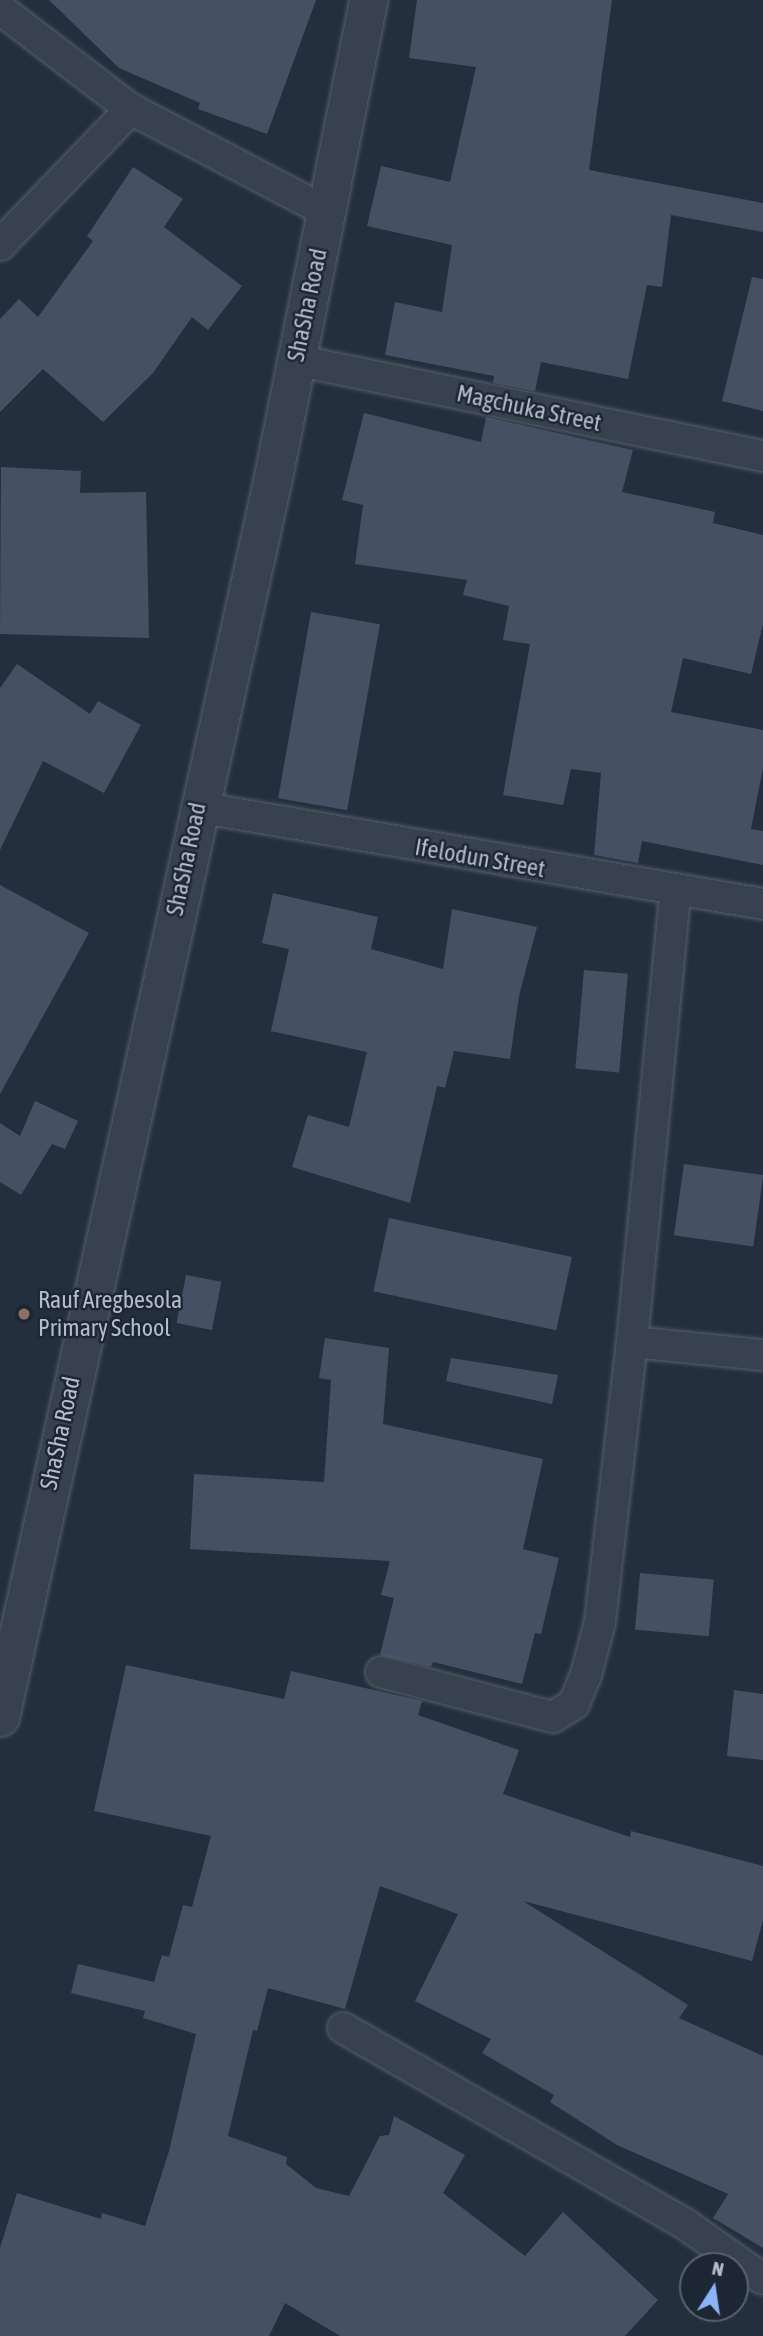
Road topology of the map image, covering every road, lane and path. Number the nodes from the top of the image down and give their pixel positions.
1 (368, 0) edge
2 (0, 9) edge
3 (131, 109) junction
4 (327, 212) junction
5 (0, 245) edge
6 (295, 360) junction
7 (763, 456) edge
8 (197, 807) junction
9 (675, 892) junction
10 (763, 904) edge
11 (632, 1342) junction
12 (763, 1355) edge
13 (381, 1672) dead end
14 (0, 1717) edge
15 (343, 2028) dead end
16 (763, 2279) edge

1 - 4 street, ShaSha Road
2 - 3 street
3 - 4 street
3 - 5 street
4 - 6 street, ShaSha Road
6 - 7 street, Magchuka Street
6 - 8 street, ShaSha Road
8 - 9 street, Ifelodun Street
8 - 14 street, ShaSha Road
9 - 10 street, Ifelodun Street
9 - 11 street
11 - 12 street
11 - 13 street
15 - 16 street

